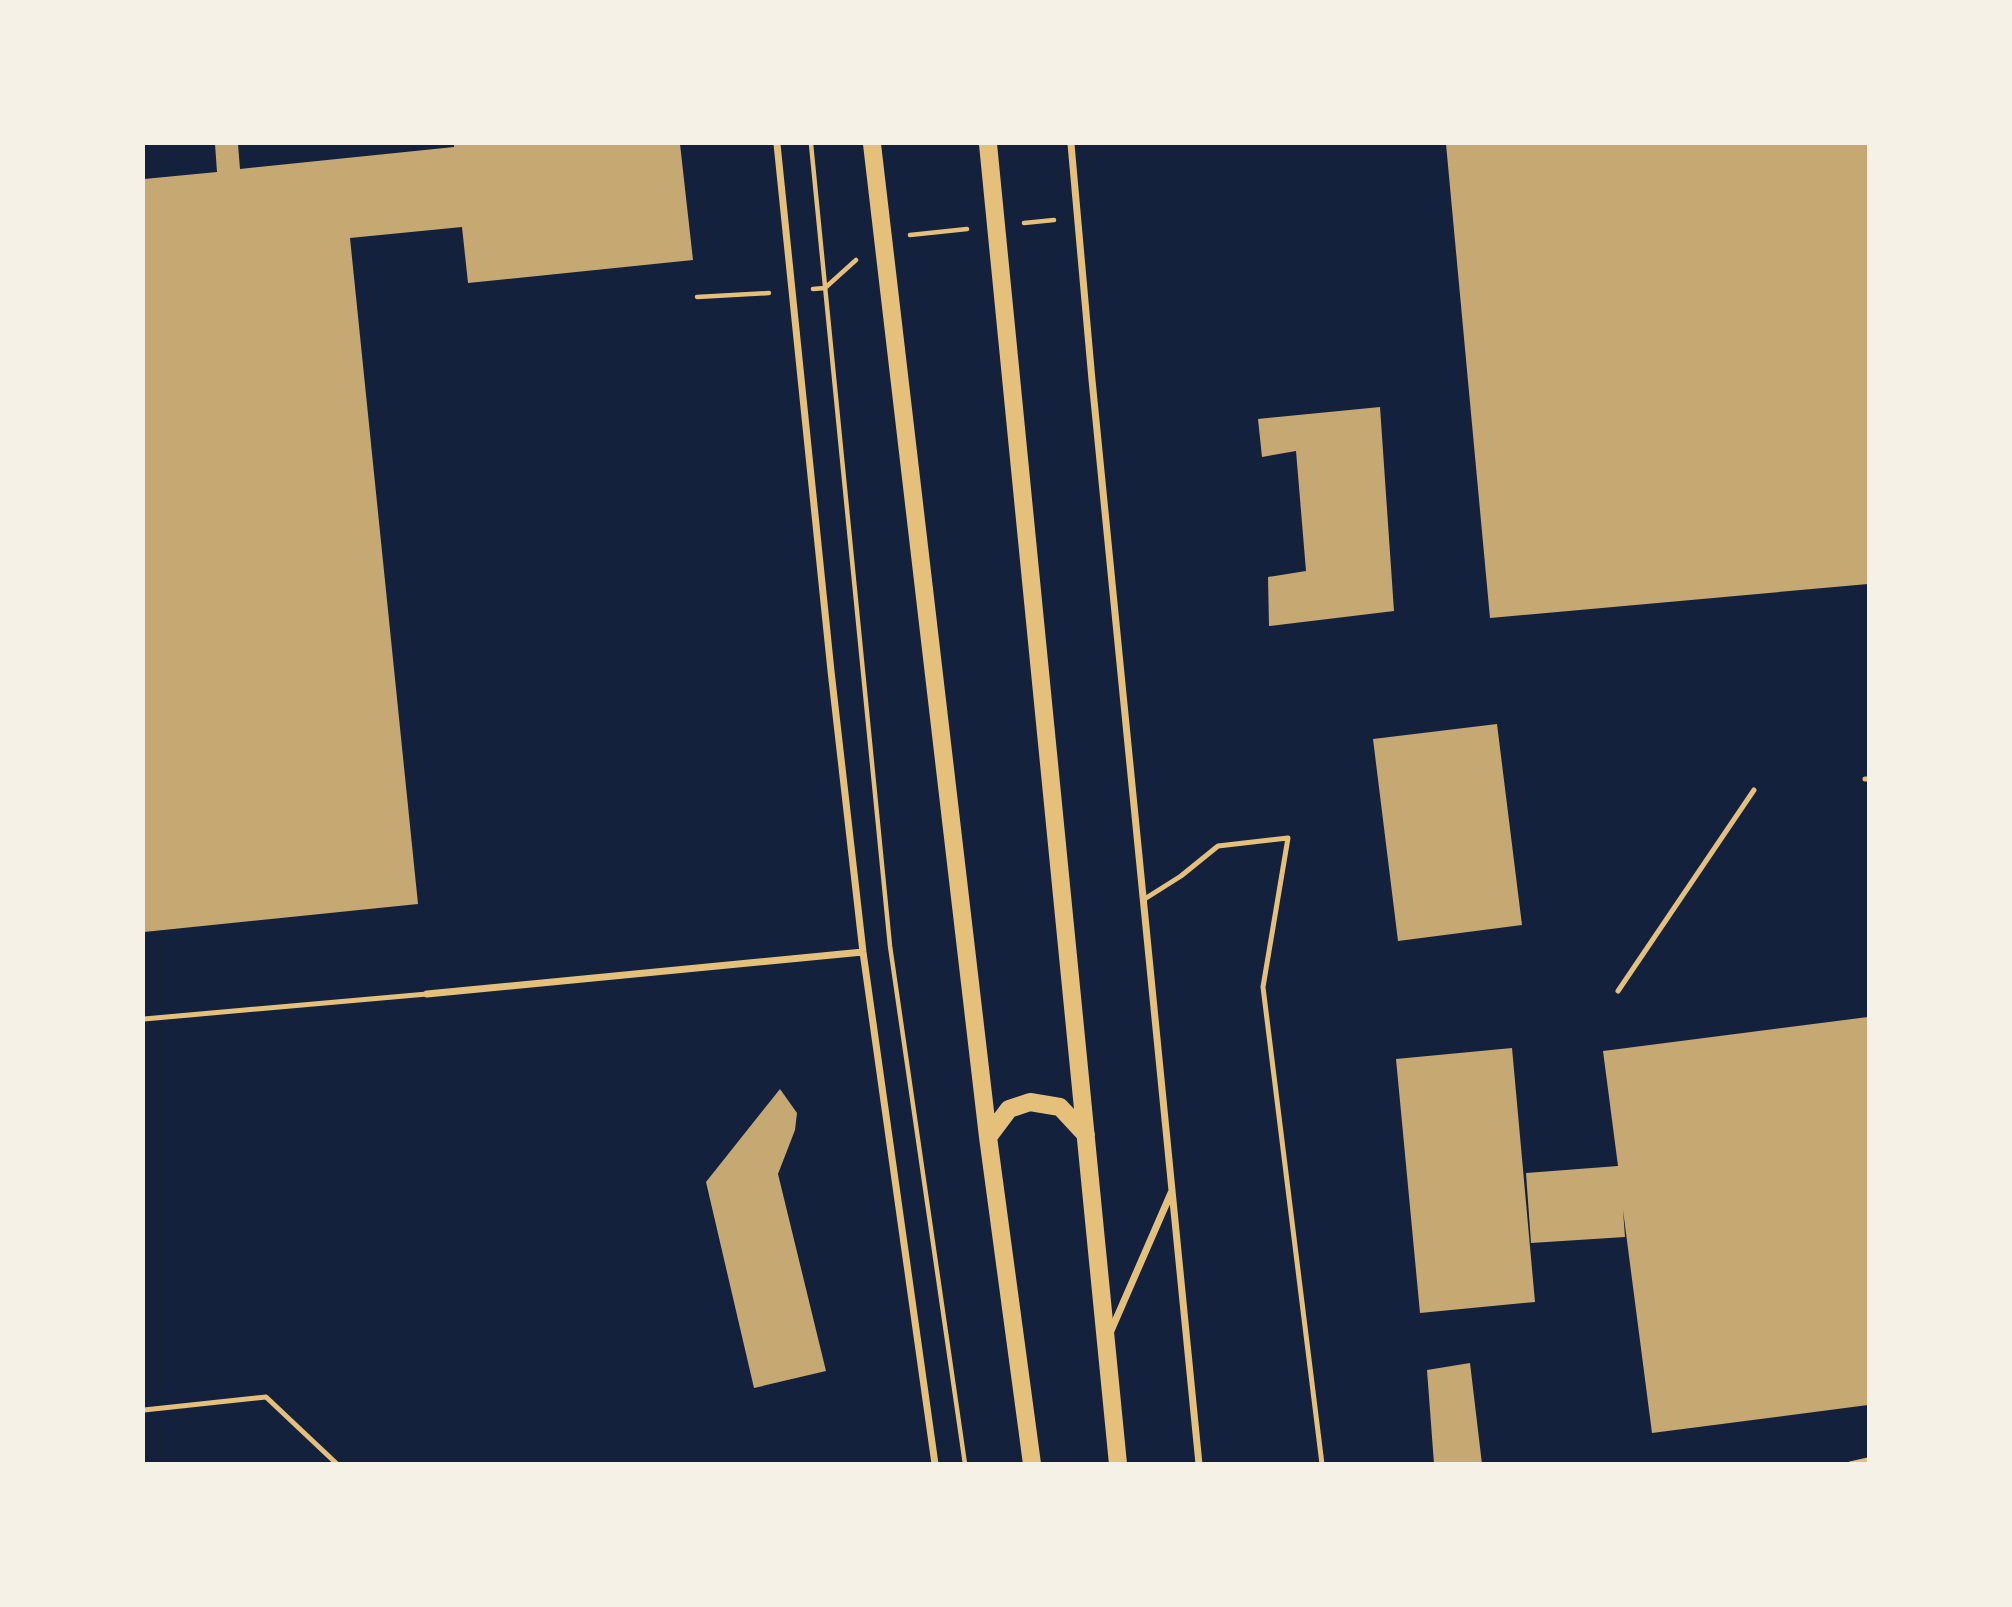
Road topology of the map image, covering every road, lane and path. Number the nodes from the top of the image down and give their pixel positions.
1 (777, 144) edge
2 (811, 144) edge
3 (872, 144) edge
4 (988, 144) edge
5 (1071, 144) edge
6 (1078, 218) junction
7 (998, 226) junction
8 (882, 238) junction
9 (825, 288) junction
10 (792, 292) junction
11 (697, 297) dead end
12 (1754, 790) dead end
13 (1143, 900) junction
14 (863, 952) junction
15 (1618, 991) dead end
16 (427, 994) joint
17 (144, 1019) edge
18 (1086, 1135) junction
19 (988, 1137) junction
20 (1171, 1193) junction
21 (1105, 1343) junction
22 (144, 1410) edge
23 (1868, 1460) edge
24 (337, 1464) edge
25 (935, 1464) edge
26 (965, 1464) edge
27 (1032, 1464) edge
28 (1118, 1464) edge
29 (1199, 1464) edge
30 (1322, 1464) edge
31 (1850, 1464) edge

1 - 10 street
2 - 9 path
3 - 8 main road
4 - 7 main road
5 - 6 street
6 - 7 path
6 - 13 street
7 - 8 path
7 - 18 main road
8 - 9 path
8 - 19 main road
9 - 10 path
9 - 26 path
10 - 11 path
10 - 14 street
12 - 15 lane
13 - 20 street
13 - 30 lane
14 - 16 street
14 - 25 street
16 - 17 lane
18 - 19 main road
18 - 21 main road
19 - 27 main road
20 - 21 street
20 - 29 street
21 - 28 main road
22 - 24 lane
23 - 31 lane

